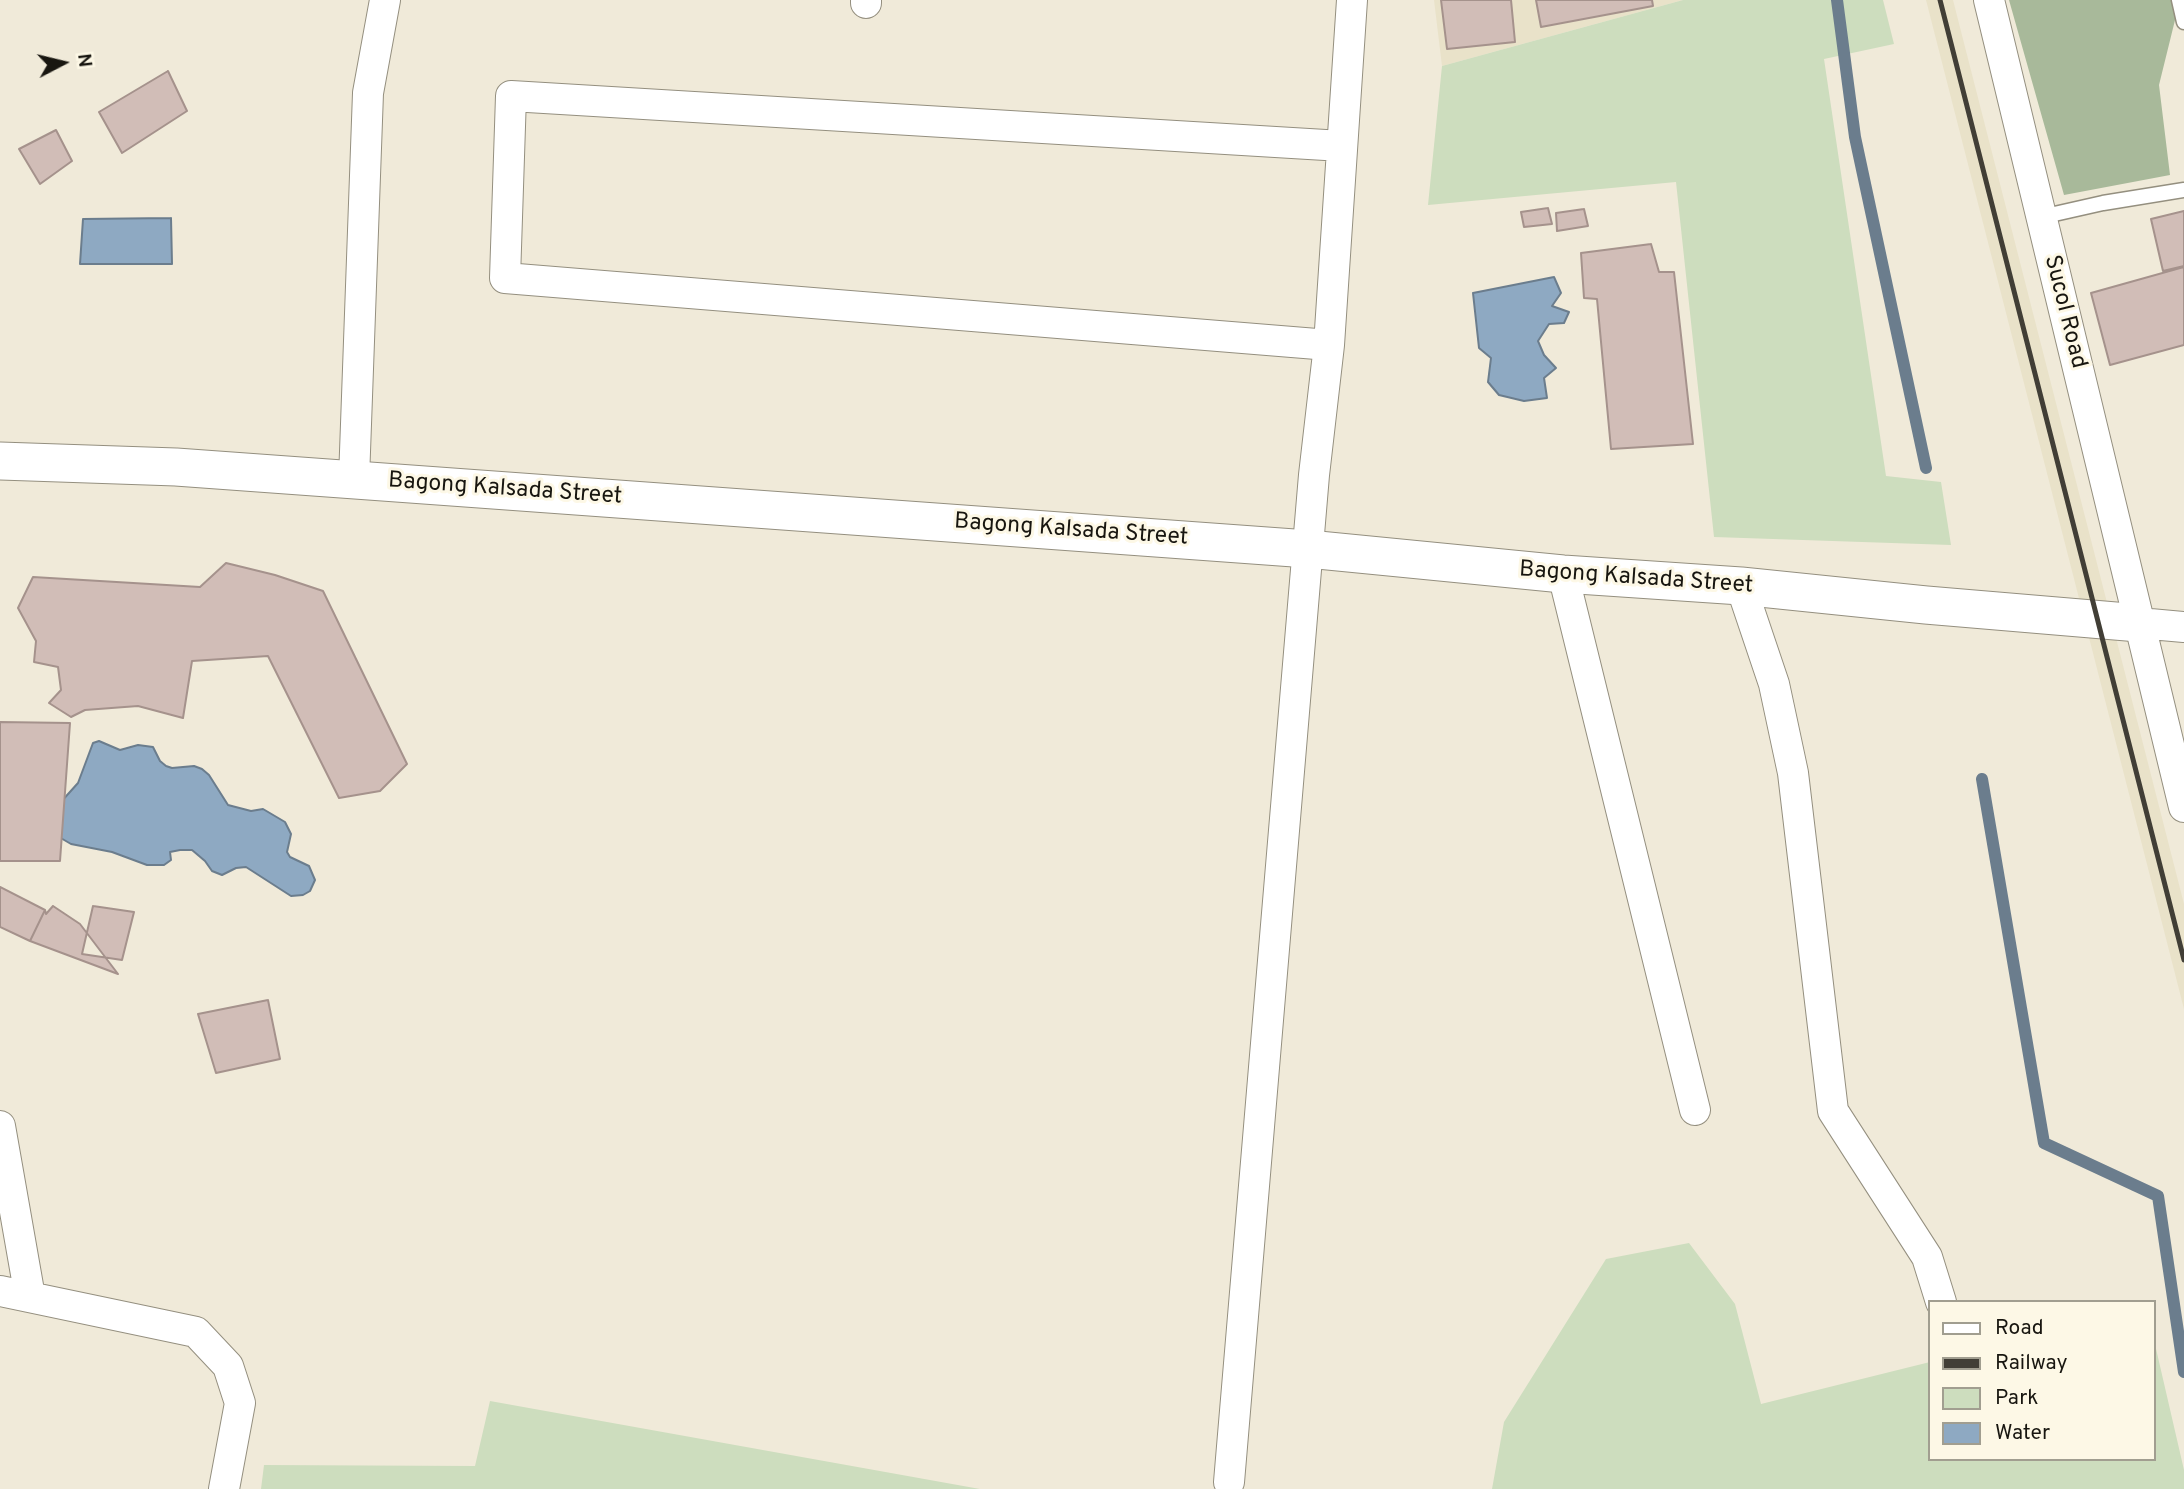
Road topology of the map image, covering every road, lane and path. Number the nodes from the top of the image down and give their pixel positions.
1 (385, 0) edge
2 (1352, 0) edge
3 (1989, 0) edge
4 (2179, 0) edge
5 (2184, 22) edge
6 (1342, 146) junction
7 (2184, 190) edge
8 (2041, 217) junction
9 (1329, 345) junction
10 (0, 461) edge
11 (354, 479) junction
12 (1308, 549) junction
13 (1563, 574) junction
14 (1741, 586) junction
15 (2139, 623) junction
16 (2184, 627) edge
17 (2184, 807) edge
18 (1695, 1110) dead end
19 (0, 1126) edge
20 (0, 1291) edge
21 (30, 1297) junction
22 (1940, 1300) edge
23 (1228, 1482) dead end
24 (225, 1489) edge

1 - 11 street
2 - 6 street
3 - 8 street, Sucol Road
4 - 5 lane
6 - 9 street
6 - 9 street
7 - 8 lane
8 - 15 street, Sucol Road
9 - 12 street
10 - 11 street, Bagong Kalsada Street
11 - 12 street, Bagong Kalsada Street
12 - 13 street, Bagong Kalsada Street
12 - 23 street
13 - 14 street, Bagong Kalsada Street
13 - 18 street
14 - 15 street, Bagong Kalsada Street
14 - 22 street
15 - 16 street
15 - 17 street, Sucol Road
19 - 21 street
20 - 21 street
21 - 24 street

